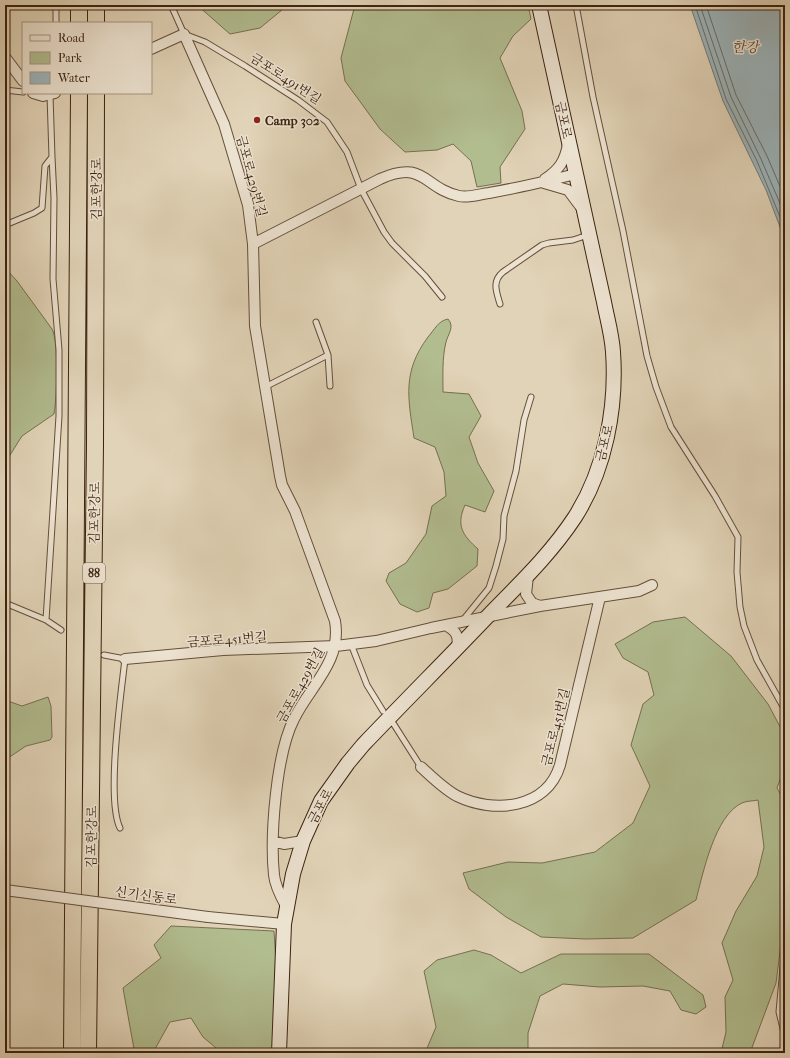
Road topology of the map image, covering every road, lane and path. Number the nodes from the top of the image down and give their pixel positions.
1 (56, 5) edge
2 (79, 5) edge
3 (96, 5) edge
4 (171, 5) edge
5 (539, 5) edge
6 (576, 5) edge
7 (56, 22) edge
8 (79, 22) edge
9 (96, 22) edge
10 (184, 34) junction
11 (152, 49) edge
12 (5, 57) edge
13 (22, 80) edge
14 (5, 90) edge
15 (22, 92) edge
16 (36, 94) edge
17 (53, 94) edge
18 (79, 94) edge
19 (96, 94) edge
20 (569, 140) junction
21 (52, 157) junction
22 (576, 174) junction
23 (540, 182) junction
24 (361, 189) junction
25 (584, 212) junction
26 (5, 225) edge
27 (589, 234) junction
28 (253, 244) junction
29 (442, 297) dead end
30 (500, 304) dead end
31 (316, 322) dead end
32 (328, 355) junction
33 (330, 386) dead end
34 (264, 388) junction
35 (531, 397) dead end
36 (528, 575) junction
37 (652, 585) dead end
38 (600, 597) junction
39 (5, 603) edge
40 (540, 606) junction
41 (488, 616) junction
42 (46, 620) junction
43 (463, 621) junction
44 (445, 625) junction
45 (62, 630) dead end
46 (351, 644) junction
47 (336, 646) junction
48 (456, 649) junction
49 (104, 655) dead end
50 (125, 659) junction
51 (785, 710) edge
52 (383, 711) dead end
53 (394, 723) dead end
54 (421, 767) joint
55 (120, 828) dead end
56 (273, 841) junction
57 (303, 841) junction
58 (5, 890) edge
59 (286, 906) junction
60 (284, 924) junction
61 (785, 945) edge
62 (785, 1037) edge
63 (72, 1053) edge
64 (88, 1053) edge
65 (279, 1053) edge

1 - 7 lane
2 - 8 highway
3 - 9 highway
4 - 10 lane, 금포로429번길
5 - 20 main road, 금포로
6 - 51 lane
10 - 11 street
10 - 24 lane, 금포로491번길
10 - 28 street, 금포로429번길
12 - 13 street
14 - 15 lane
16 - 17 street
17 - 21 lane
18 - 63 highway, 김포한강로 / 88
19 - 64 highway, 김포한강로 / 88
20 - 22 main road, 금포로
20 - 23 street
21 - 26 lane
21 - 42 lane
22 - 23 street
22 - 25 main road, 금포로
23 - 24 street
23 - 25 street
24 - 28 street
24 - 29 lane, 금포로491번길
25 - 27 main road, 금포로
27 - 30 lane
27 - 36 main road, 금포로
28 - 34 street, 금포로429번길
31 - 32 lane
32 - 33 lane
32 - 34 lane
34 - 47 street, 금포로429번길
35 - 43 lane
36 - 40 street
36 - 41 main road, 금포로
37 - 38 street
38 - 40 street
38 - 54 street, 금포로451번길
39 - 42 lane
40 - 41 street
41 - 43 street, 금포로451번길
41 - 48 main road, 금포로
42 - 45 lane
43 - 44 street, 금포로451번길
44 - 46 street, 금포로451번길
44 - 48 street
46 - 47 street, 금포로451번길
46 - 52 lane
47 - 50 street, 금포로451번길
47 - 56 street, 금포로429번길
48 - 57 main road, 금포로
49 - 50 lane, 금포로451번길
50 - 55 lane
53 - 54 lane, 금포로451번길
56 - 57 street
56 - 59 street, 금포로429번길
57 - 59 main road, 금포로
58 - 60 street, 신기신동로, bridge
59 - 60 main road, 금포로
60 - 65 main road, 금포로
61 - 62 lane

